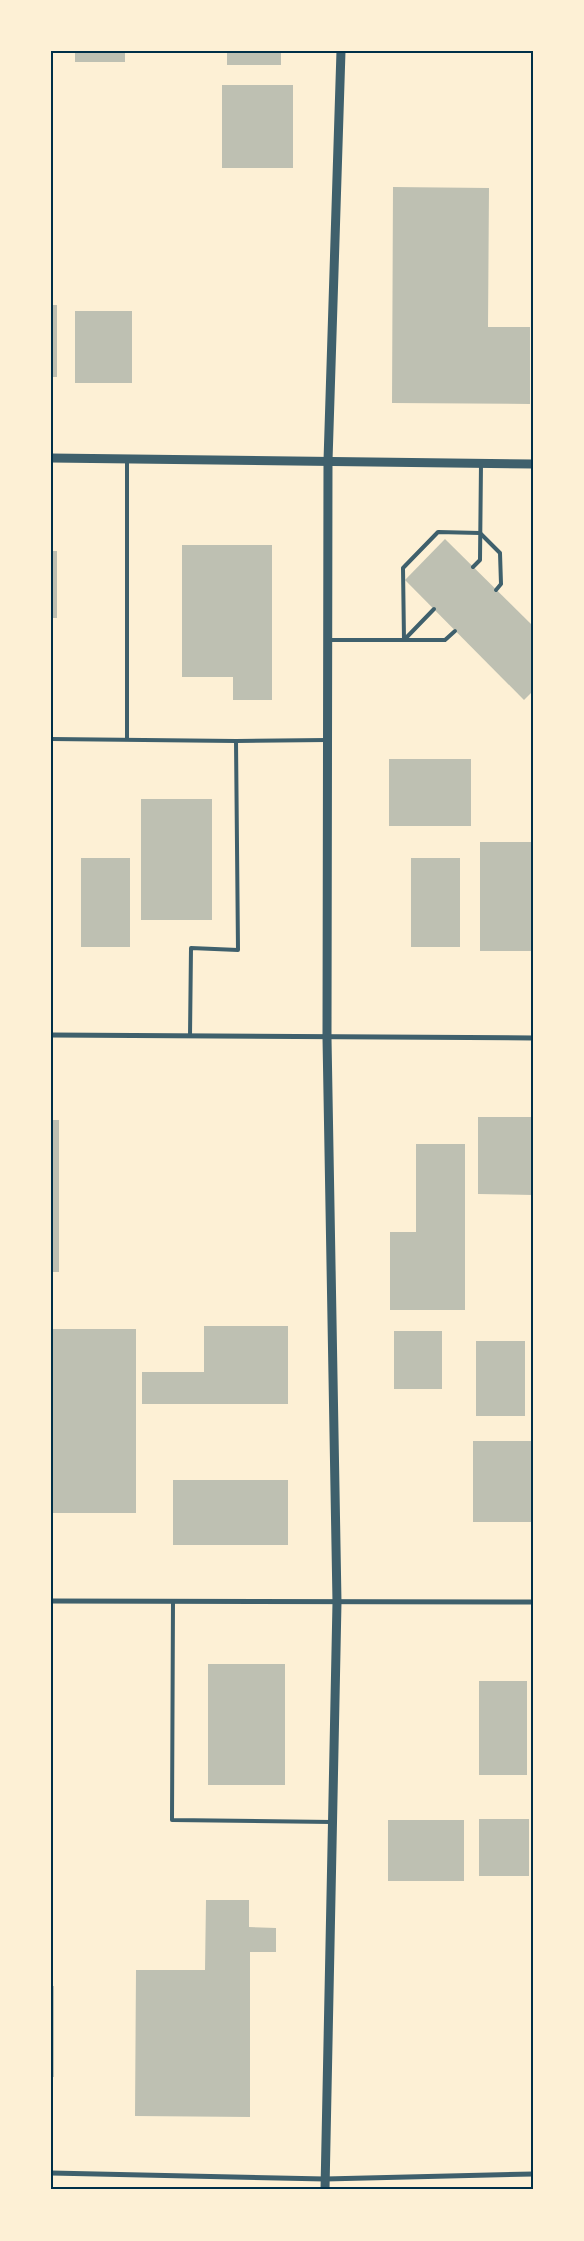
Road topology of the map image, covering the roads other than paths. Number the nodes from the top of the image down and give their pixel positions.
1 (341, 51) edge
2 (51, 458) edge
3 (127, 458) junction
4 (328, 461) junction
5 (481, 463) junction
6 (533, 464) edge
7 (480, 533) junction
8 (473, 567) dead end
9 (496, 590) dead end
10 (434, 609) dead end
11 (455, 631) dead end
12 (328, 640) junction
13 (404, 640) junction
14 (127, 738) junction
15 (51, 739) edge
16 (327, 740) junction
17 (236, 741) junction
18 (51, 1035) edge
19 (190, 1036) junction
20 (327, 1038) junction
21 (533, 1038) edge
22 (51, 1601) edge
23 (174, 1601) junction
24 (337, 1602) junction
25 (533, 1602) edge
26 (332, 1822) junction
27 (51, 2173) edge
28 (533, 2174) edge
29 (326, 2179) junction
30 (326, 2190) edge

1 - 4 street
2 - 3 street
3 - 4 street
3 - 14 lane
4 - 5 street
4 - 12 street
5 - 6 street
5 - 7 lane
7 - 8 lane
7 - 9 lane
7 - 13 lane
10 - 13 lane
11 - 13 lane
12 - 13 lane
12 - 16 street
14 - 15 lane
14 - 17 lane
16 - 17 lane
16 - 20 street
17 - 19 lane
18 - 19 street
19 - 20 street
20 - 21 street
20 - 24 street
22 - 23 street
23 - 24 street
23 - 26 lane
24 - 25 street
24 - 26 street
26 - 29 street
27 - 29 street
28 - 29 street
29 - 30 street

